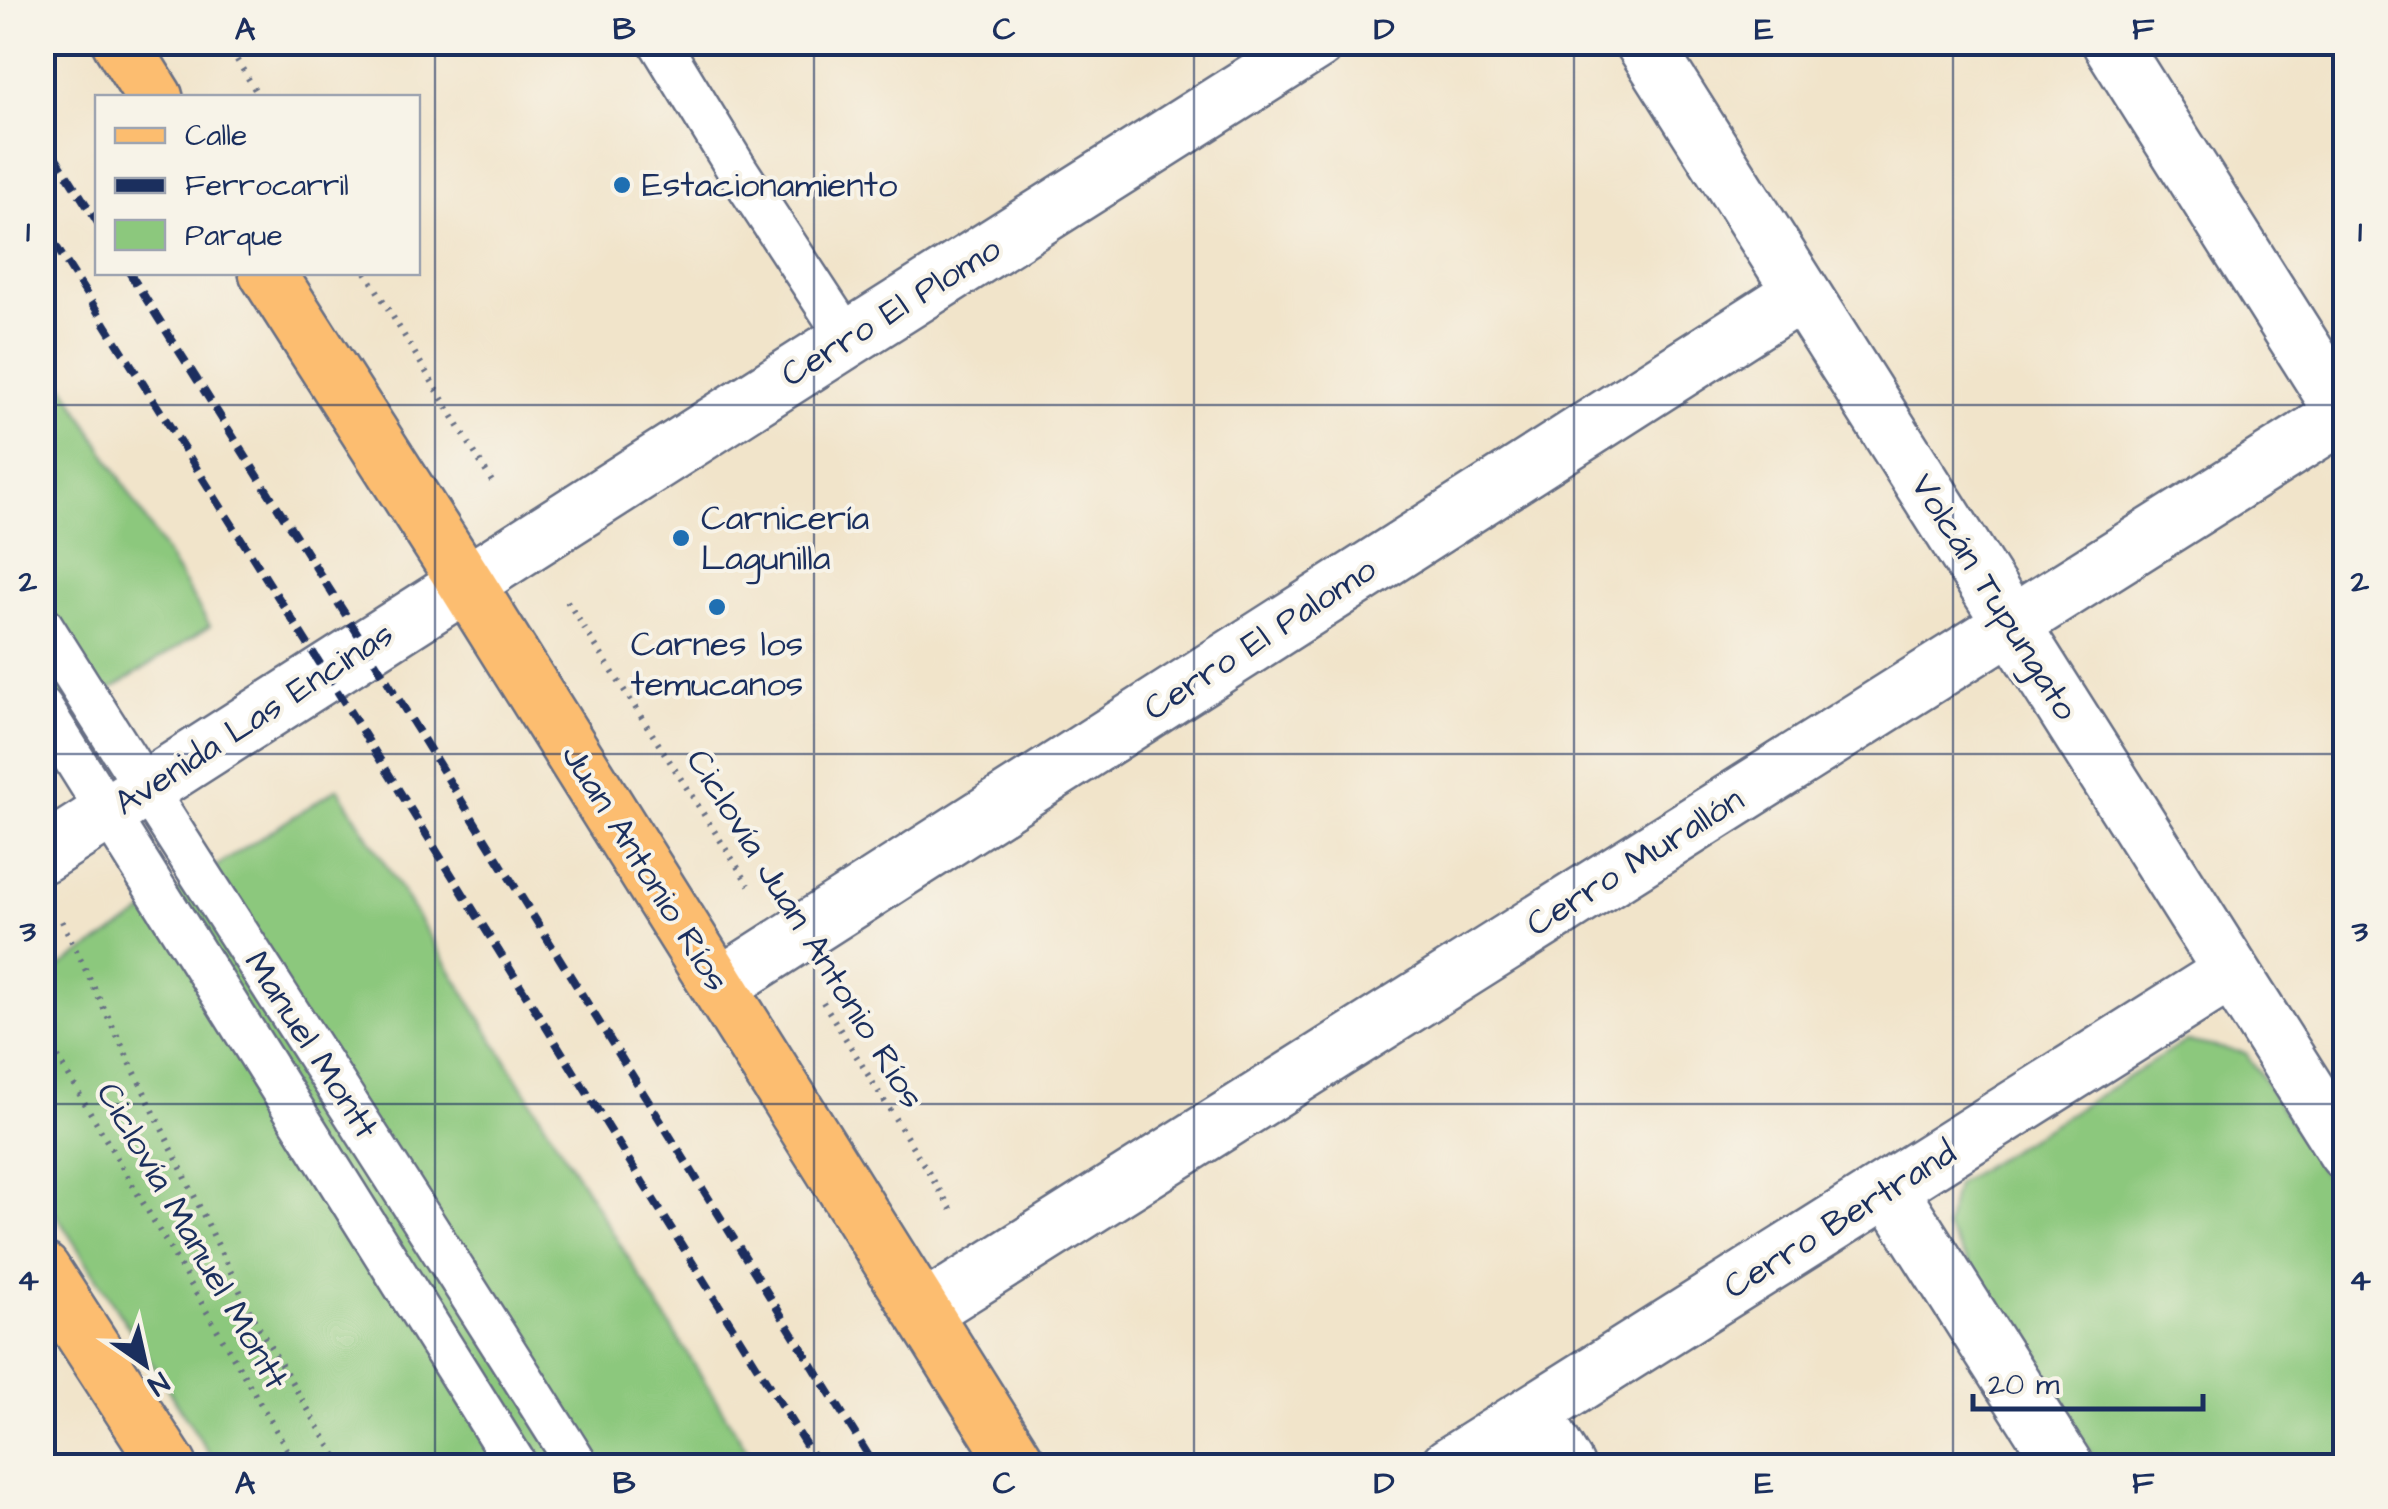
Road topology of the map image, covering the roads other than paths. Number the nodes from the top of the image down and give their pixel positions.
1 (120, 42) edge
2 (660, 42) edge
3 (1317, 42) edge
4 (1643, 42) edge
5 (2110, 42) edge
6 (153, 95) edge
7 (269, 275) edge
8 (1801, 293) junction
9 (848, 339) junction
10 (2345, 414) edge
11 (466, 583) junction
12 (2011, 624) junction
13 (42, 625) edge
14 (42, 708) edge
15 (127, 802) junction
16 (42, 855) edge
17 (2231, 972) junction
18 (719, 986) junction
19 (2346, 1152) edge
20 (1889, 1189) junction
21 (42, 1270) edge
22 (924, 1312) junction
23 (1533, 1413) junction
24 (169, 1466) edge
25 (516, 1466) edge
26 (578, 1466) edge
27 (1019, 1466) edge
28 (1448, 1466) edge
29 (1566, 1466) edge
30 (2065, 1466) edge

1 - 6 main road
2 - 9 lane
3 - 9 street, Cerro El Plomo
4 - 8 street, Volcán Tupungato
5 - 10 street
7 - 11 main road, Juan Antonio Ríos
8 - 12 street, Volcán Tupungato
8 - 18 street, Cerro El Palomo
9 - 11 street, Cerro El Plomo
10 - 12 street, Cerro Murallón
11 - 15 street, Avenida Las Encinas
11 - 18 main road, Juan Antonio Ríos
12 - 17 street, Volcán Tupungato
12 - 22 street, Cerro Murallón
13 - 15 lane, Manuel Montt
14 - 15 lane, Manuel Montt
15 - 16 street, Avenida Las Encinas
15 - 25 lane, Manuel Montt
15 - 26 lane, Manuel Montt
17 - 19 street, Volcán Tupungato
17 - 20 street, Cerro Bertrand
18 - 22 main road, Juan Antonio Ríos
20 - 23 street, Cerro Bertrand
20 - 30 street
21 - 24 main road
22 - 27 main road, Juan Antonio Ríos
23 - 28 street, Cerro Bertrand
23 - 29 street

